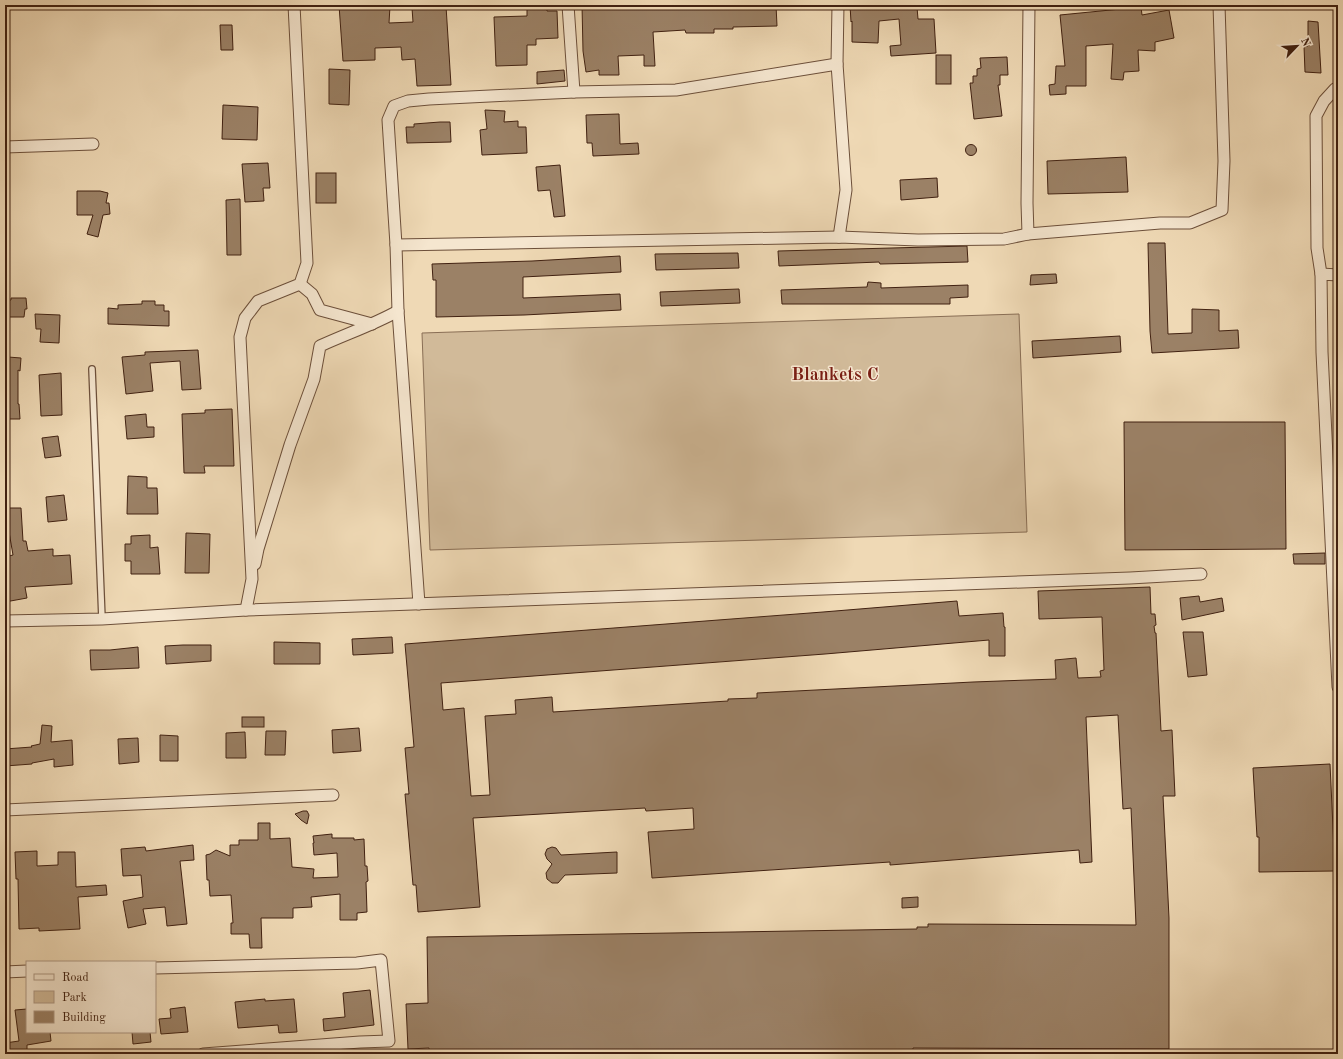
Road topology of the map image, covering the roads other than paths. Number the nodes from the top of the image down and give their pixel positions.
1 (294, 5) edge
2 (568, 5) edge
3 (838, 5) edge
4 (1029, 5) edge
5 (1219, 5) edge
6 (837, 64) junction
7 (1338, 88) edge
8 (574, 92) junction
9 (93, 144) dead end
10 (5, 147) edge
11 (1028, 234) junction
12 (839, 237) junction
13 (396, 245) junction
14 (1321, 274) junction
15 (1338, 275) edge
16 (300, 284) junction
17 (398, 311) junction
18 (372, 324) junction
19 (92, 369) dead end
20 (1201, 574) dead end
21 (252, 579) junction
22 (419, 604) junction
23 (246, 610) junction
24 (102, 619) junction
25 (5, 621) edge
26 (1338, 687) edge
27 (333, 795) dead end
28 (5, 810) edge
29 (156, 968) edge
30 (26, 971) edge
31 (5, 972) edge
32 (203, 1054) edge

1 - 16 street
2 - 8 street
3 - 6 street
4 - 11 street
5 - 11 street
6 - 8 street
6 - 12 street
7 - 14 street
8 - 13 street
9 - 10 street
11 - 12 street
12 - 13 street
13 - 17 street
14 - 15 street
14 - 26 street
16 - 18 street
16 - 21 street
17 - 18 street
17 - 22 street
18 - 21 street
19 - 24 lane
20 - 22 street
21 - 23 street
22 - 23 street
23 - 24 street
24 - 25 street
27 - 28 street
29 - 32 street
30 - 31 street

